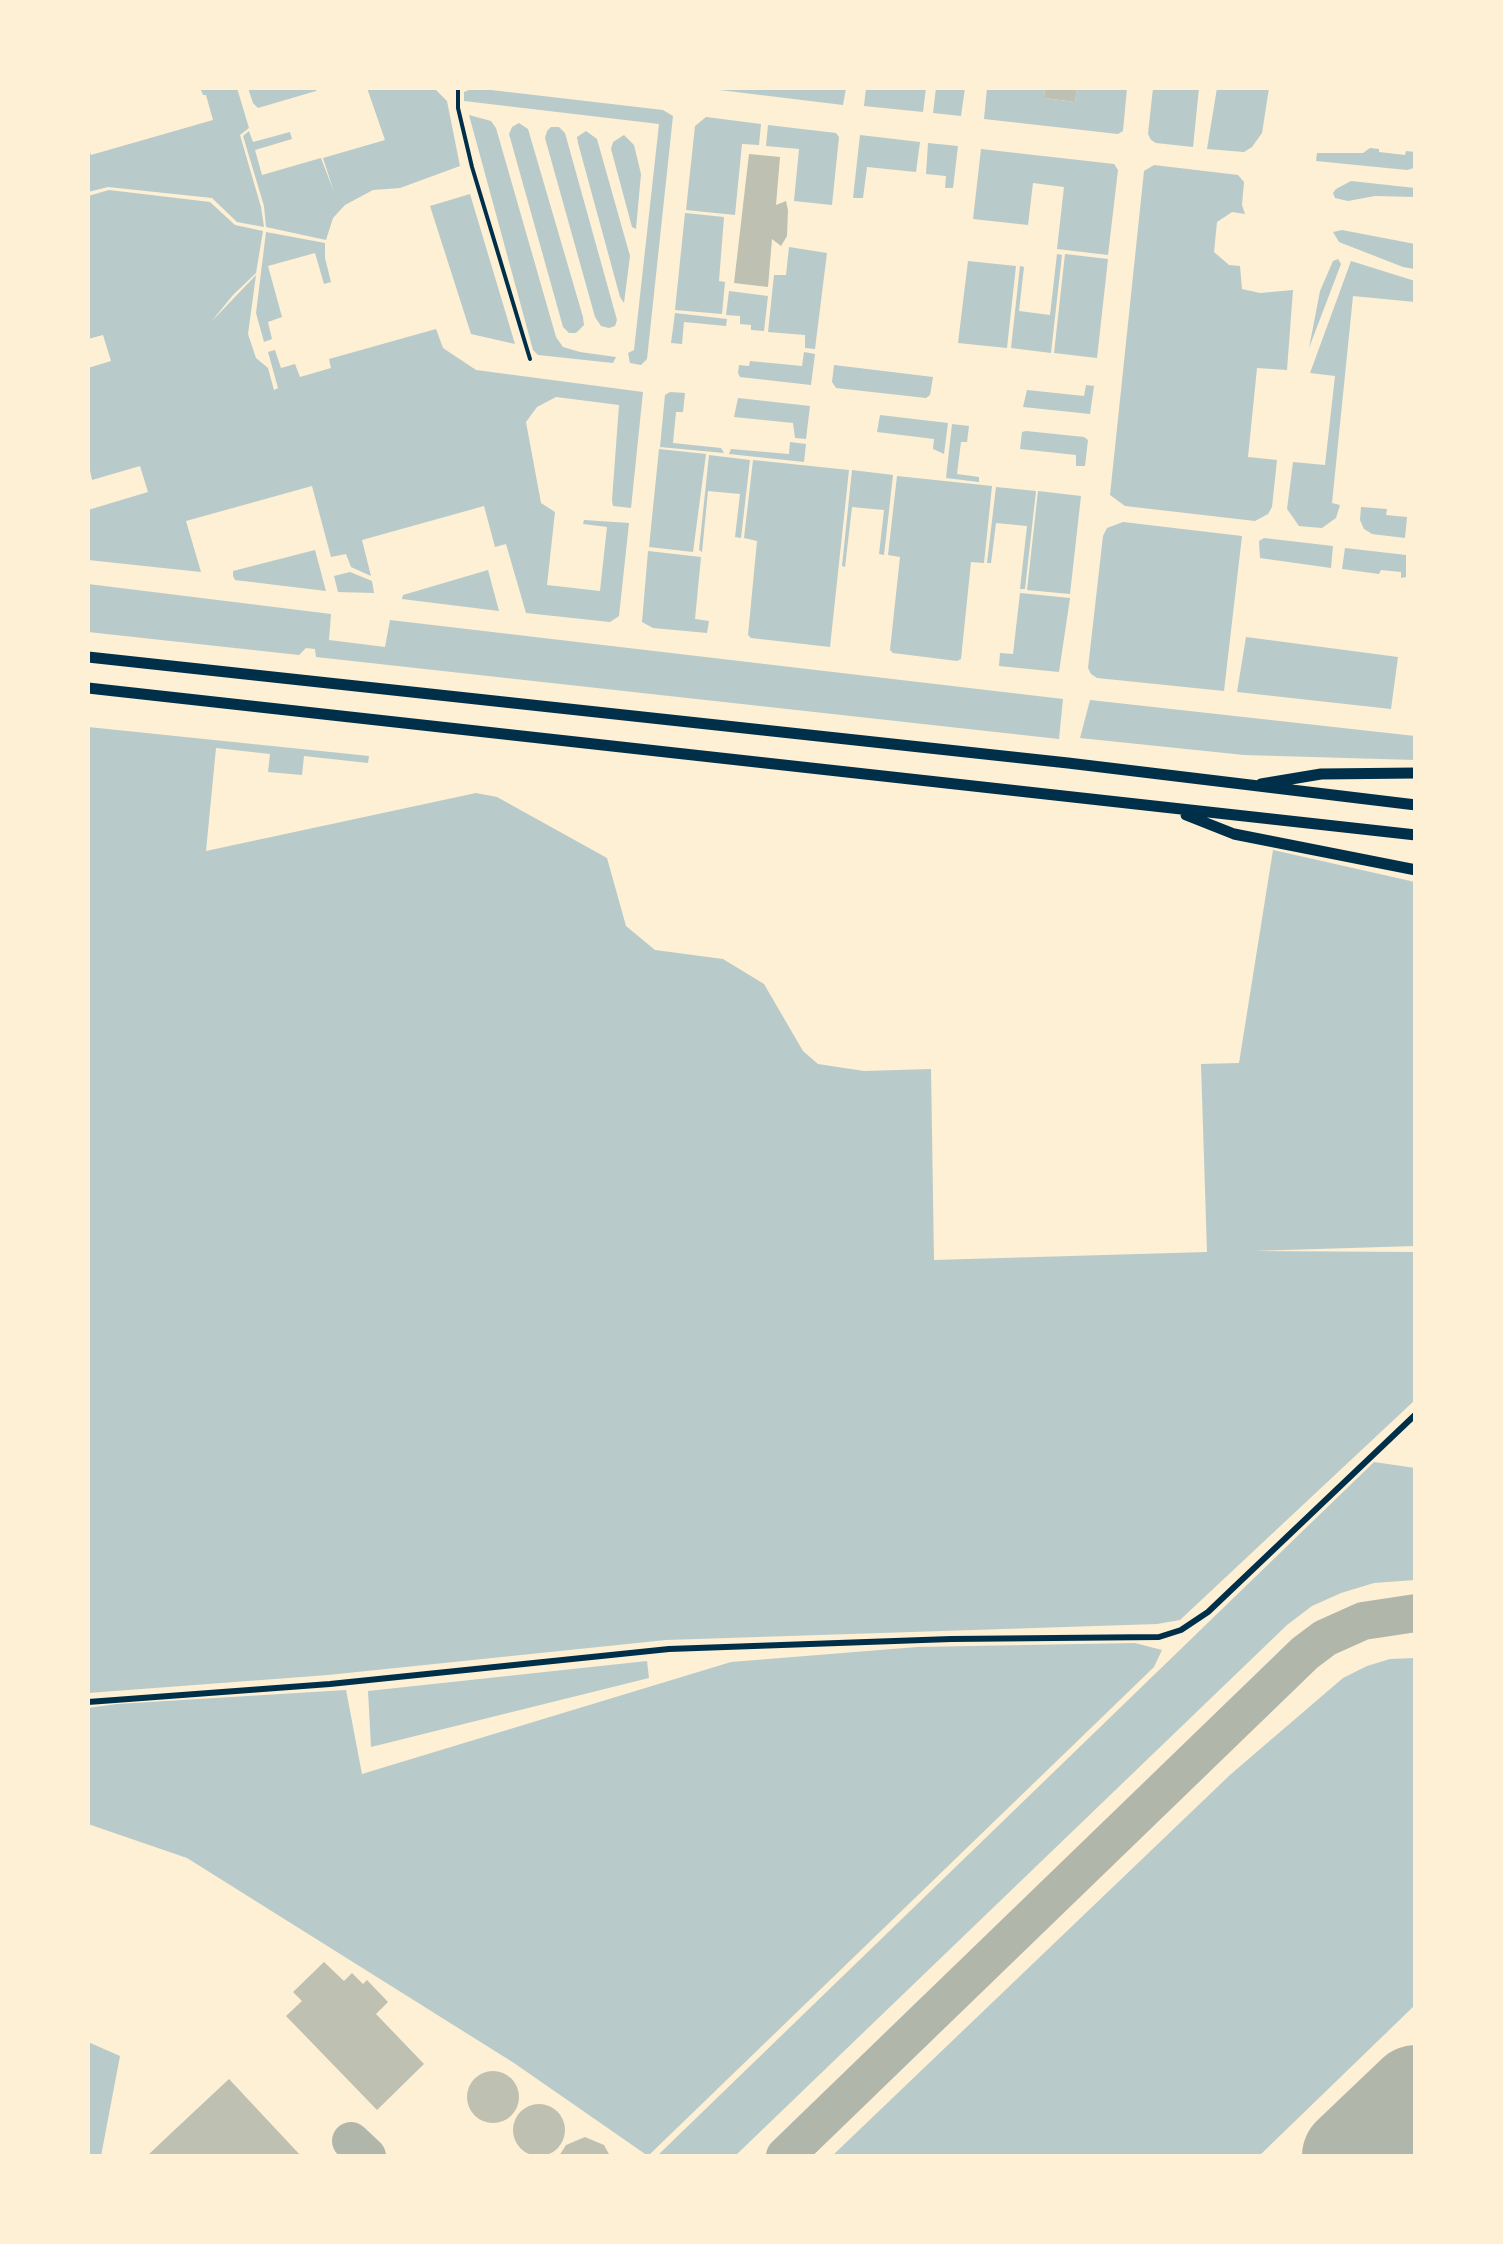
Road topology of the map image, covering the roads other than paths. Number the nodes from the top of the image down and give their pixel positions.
1 (458, 88) edge
2 (530, 359) dead end
3 (88, 657) edge
4 (88, 688) edge
5 (1416, 773) edge
6 (1246, 786) junction
7 (1416, 805) edge
8 (1173, 810) junction
9 (1416, 835) edge
10 (1416, 870) edge
11 (1416, 1414) edge
12 (88, 1702) edge

1 - 2 lane
3 - 6 highway
4 - 8 highway
5 - 6 highway
6 - 7 highway
8 - 9 highway
8 - 10 highway
11 - 12 street

